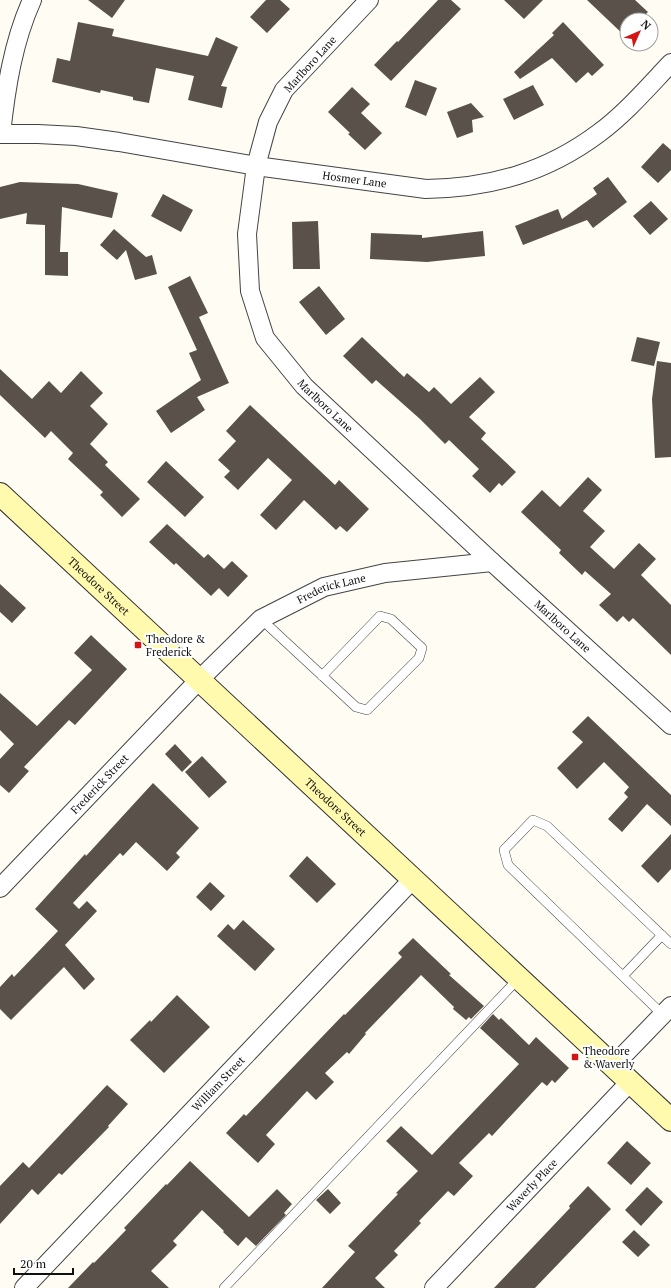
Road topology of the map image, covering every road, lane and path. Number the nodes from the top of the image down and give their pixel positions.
1 (32, 0) edge
2 (369, 0) edge
3 (671, 63) edge
4 (1, 134) edge
5 (256, 166) junction
6 (0, 494) edge
7 (492, 562) junction
8 (262, 619) junction
9 (322, 676) junction
10 (199, 680) junction
11 (671, 725) edge
12 (413, 880) junction
13 (0, 888) edge
14 (662, 935) junction
15 (671, 944) edge
16 (623, 976) junction
17 (519, 978) junction
18 (667, 1010) edge
19 (613, 1066) junction
20 (630, 1082) junction
21 (671, 1120) edge
22 (24, 1288) edge
23 (224, 1288) edge
24 (434, 1288) edge

1 - 4 street
2 - 5 street, Marlboro Lane
3 - 5 street, Hosmer Lane
4 - 5 street, Hosmer Lane
5 - 7 street, Marlboro Lane
6 - 10 main road, Theodore Street
7 - 8 street, Frederick Lane
7 - 11 street, Marlboro Lane
8 - 9 lane
8 - 10 street, Frederick Lane
9 - 9 lane
10 - 12 main road, Theodore Street
10 - 13 street, Frederick Street
12 - 17 main road, Theodore Street
12 - 22 street, William Street
14 - 15 lane
14 - 16 lane
14 - 16 lane
16 - 18 lane
17 - 19 main road, Theodore Street
17 - 23 lane
18 - 19 street
19 - 20 main road, Theodore Street
20 - 21 main road, Theodore Street
20 - 24 street, Waverly Place

